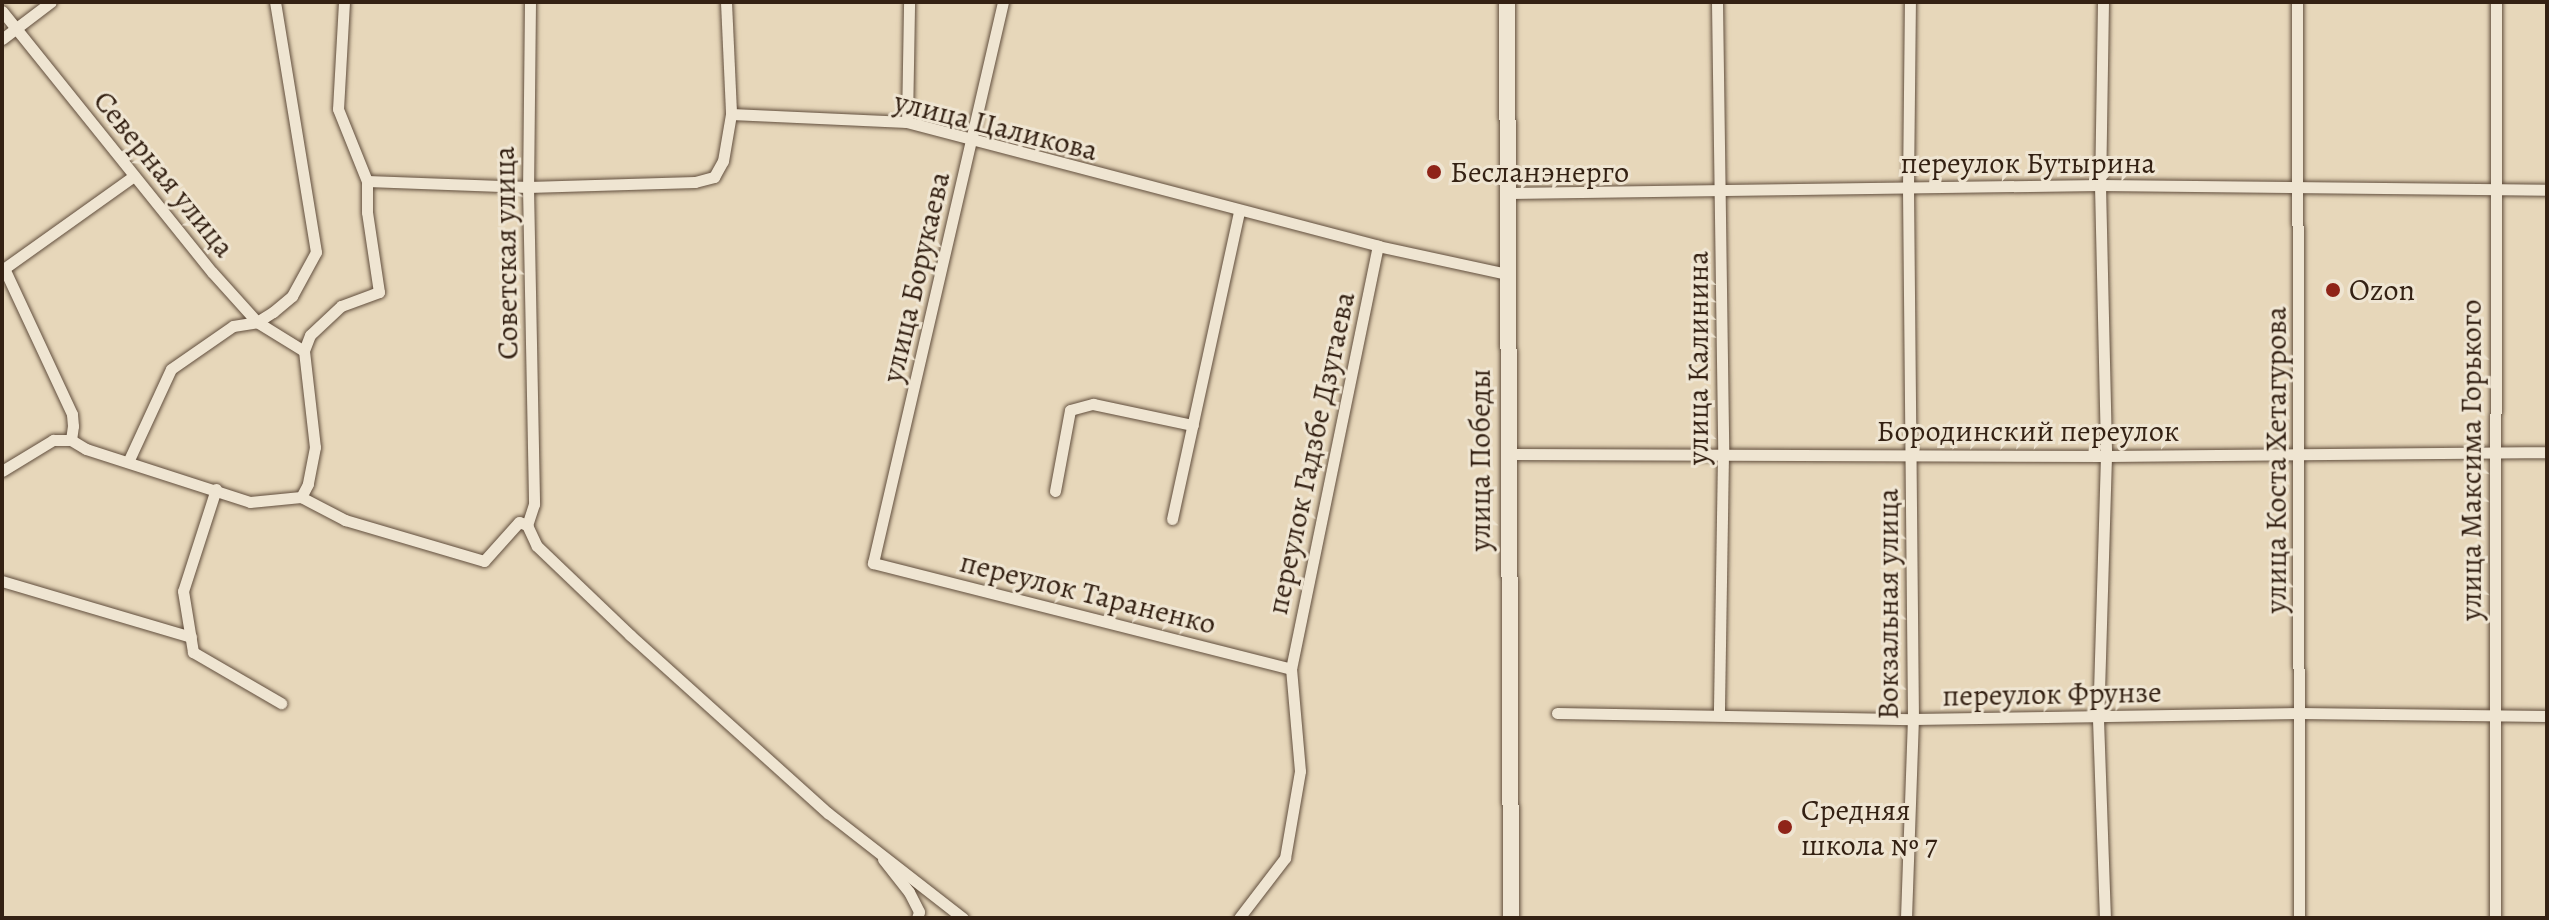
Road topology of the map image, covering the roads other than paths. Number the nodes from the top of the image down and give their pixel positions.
1 (51, 2) edge
2 (275, 2) edge
3 (344, 2) edge
4 (530, 2) edge
5 (726, 2) edge
6 (909, 2) edge
7 (1003, 2) edge
8 (1507, 2) edge
9 (1717, 2) edge
10 (1910, 2) edge
11 (2103, 2) edge
12 (2297, 2) edge
13 (2496, 2) edge
14 (2, 11) edge
15 (15, 29) junction
16 (2, 39) edge
17 (731, 114) junction
18 (907, 122) junction
19 (973, 140) junction
20 (134, 176) junction
21 (367, 181) junction
22 (2100, 185) junction
23 (2300, 185) junction
24 (528, 187) junction
25 (1908, 187) junction
26 (2497, 189) junction
27 (2547, 190) edge
28 (1721, 191) junction
29 (1509, 193) junction
30 (1239, 211) junction
31 (1378, 246) junction
32 (3, 269) edge
33 (1508, 274) junction
34 (257, 322) junction
35 (304, 351) junction
36 (1193, 425) junction
37 (71, 440) junction
38 (2494, 452) junction
39 (2547, 452) edge
40 (1509, 454) junction
41 (1723, 454) junction
42 (2301, 455) junction
43 (1911, 456) junction
44 (2106, 456) junction
45 (128, 462) junction
46 (2, 471) edge
47 (216, 489) junction
48 (1055, 491) dead end
49 (301, 497) junction
50 (1172, 519) dead end
51 (527, 525) junction
52 (873, 563) joint
53 (2, 581) edge
54 (191, 637) junction
55 (1291, 669) junction
56 (281, 703) dead end
57 (1557, 713) dead end
58 (2299, 713) junction
59 (1719, 714) junction
60 (2493, 716) junction
61 (2547, 716) edge
62 (1913, 719) junction
63 (2098, 719) junction
64 (877, 850) junction
65 (917, 918) edge
66 (963, 918) edge
67 (1239, 918) edge
68 (1511, 918) edge
69 (1906, 918) edge
70 (2105, 918) edge
71 (2299, 918) edge
72 (2495, 918) edge

1 - 15 street
2 - 34 street
3 - 21 street
4 - 24 street, Советская улица
5 - 17 street
6 - 18 street
7 - 19 street, улица Борукаева
8 - 29 main road, улица Победы
9 - 28 street, улица Калинина
10 - 25 street, Вокзальная улица
11 - 22 street
12 - 23 street, улица Коста Хетагурова
13 - 26 street, улица Максима Горького
14 - 15 street, Северная улица
15 - 16 street
15 - 20 street, Северная улица
17 - 18 street, улица Цаликова
17 - 24 street
18 - 19 street, улица Цаликова
19 - 30 street, улица Цаликова
19 - 52 street, улица Борукаева
20 - 32 street
20 - 34 street, Северная улица
21 - 24 street
21 - 35 street
22 - 23 street, переулок Бутырина
22 - 25 street, переулок Бутырина
22 - 44 street
23 - 26 street, переулок Бутырина
23 - 42 street, улица Коста Хетагурова
24 - 51 street, Советская улица
25 - 28 street, переулок Бутырина
25 - 43 street, Вокзальная улица
26 - 27 street, переулок Бутырина
26 - 38 street, улица Максима Горького
28 - 29 street, переулок Бутырина
28 - 41 street, улица Калинина
29 - 33 main road, улица Победы
30 - 31 street, улица Цаликова
30 - 36 street
31 - 33 street, улица Цаликова
31 - 55 street, переулок Гадзбе Дзугаева
32 - 37 street
33 - 40 main road, улица Победы
34 - 35 street, Северная улица
34 - 45 street
35 - 49 street
36 - 48 street
36 - 50 street
37 - 45 street
37 - 46 street
38 - 39 street, Бородинский переулок
38 - 42 street, Бородинский переулок
38 - 60 street, улица Максима Горького
40 - 41 street, Бородинский переулок
40 - 68 main road, улица Победы
41 - 43 street, Бородинский переулок
41 - 59 street, улица Калинина
42 - 44 street, Бородинский переулок
42 - 58 street, улица Коста Хетагурова
43 - 44 street, Бородинский переулок
43 - 62 street, Вокзальная улица
44 - 63 street
45 - 47 street
47 - 49 street
47 - 54 street
49 - 51 street
51 - 64 street
52 - 55 street, переулок Тараненко
53 - 54 street
54 - 56 street
55 - 67 street, переулок Гадзбе Дзугаева
57 - 59 street, переулок Фрунзе
58 - 60 street, переулок Фрунзе
58 - 63 street, переулок Фрунзе
58 - 71 street, улица Коста Хетагурова
59 - 62 street, переулок Фрунзе
60 - 61 street, переулок Фрунзе
60 - 72 street, улица Максима Горького
62 - 63 street, переулок Фрунзе
62 - 69 street, Вокзальная улица
63 - 70 street
64 - 65 street
64 - 66 street

